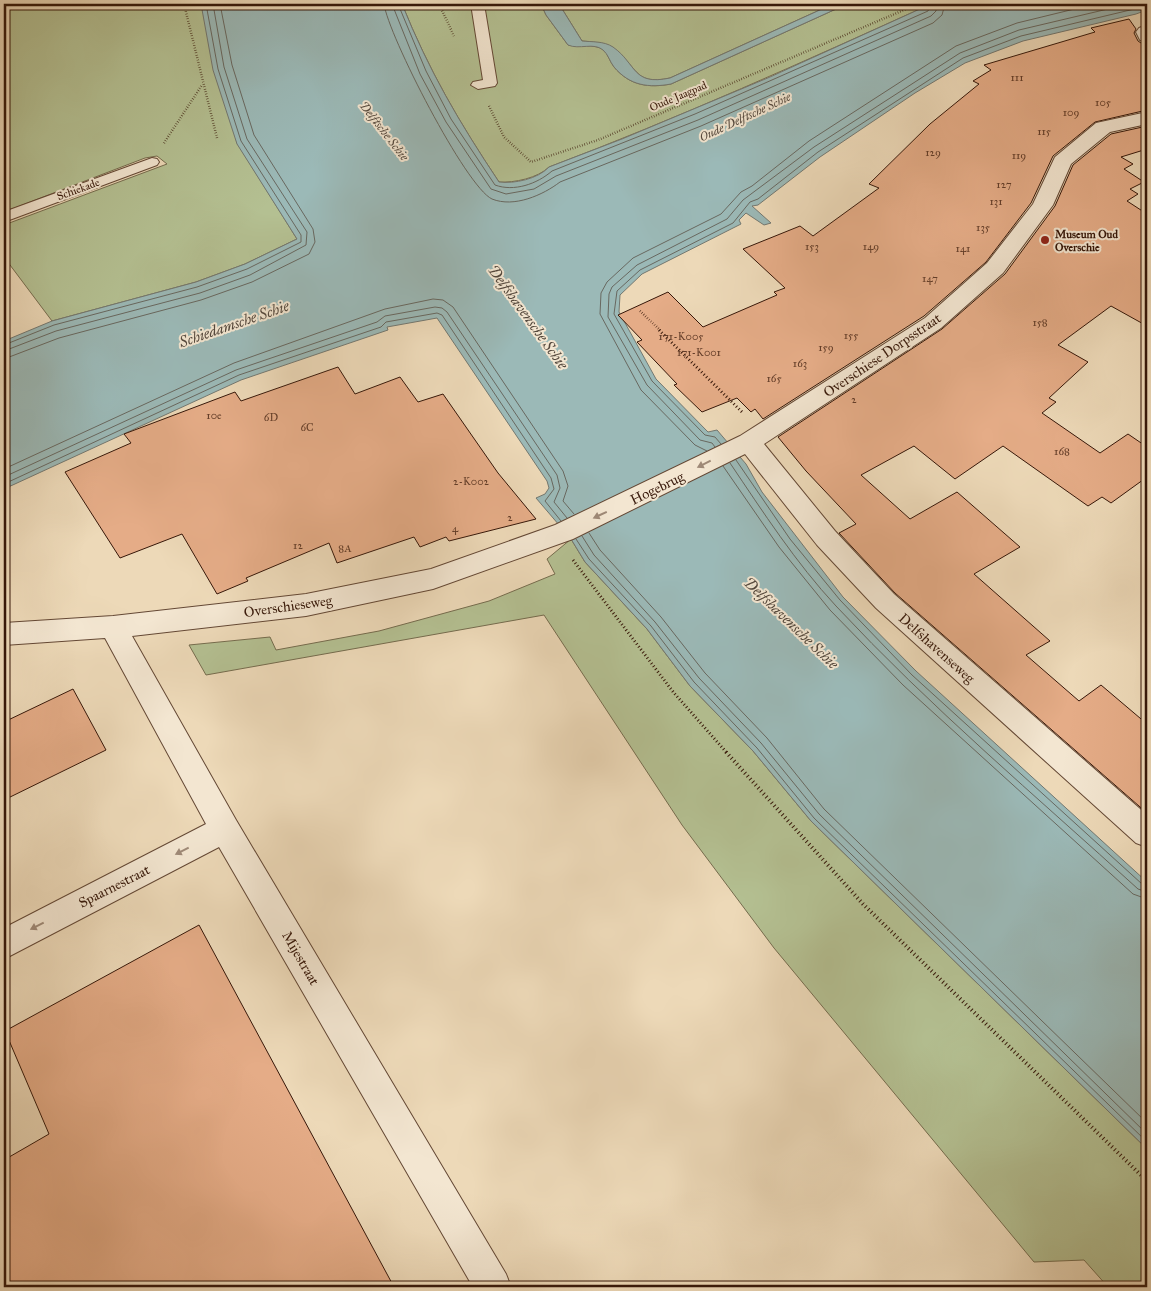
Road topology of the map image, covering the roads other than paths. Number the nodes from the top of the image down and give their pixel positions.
1 (478, 4) edge
2 (1147, 31) edge
3 (1147, 36) edge
4 (478, 85) road end
5 (1147, 118) edge
6 (152, 162) road end
7 (4, 217) edge
8 (749, 442) junction
9 (559, 534) joint
10 (113, 627) junction
11 (4, 634) edge
12 (225, 829) junction
13 (1147, 834) edge
14 (4, 944) edge
15 (493, 1287) edge

1 - 4 lane
2 - 3 street
5 - 8 street, Overschiese Dorpsstraat
6 - 7 lane, Schiekade
8 -> 9 street, Hogebrug
8 - 13 street, Delfshavenseweg
9 - 10 street, Overschieseweg
10 - 11 street, Overschieseweg
10 - 12 street, Mijestraat
12 -> 14 street, Spaarnestraat
12 - 15 street, Mijestraat

